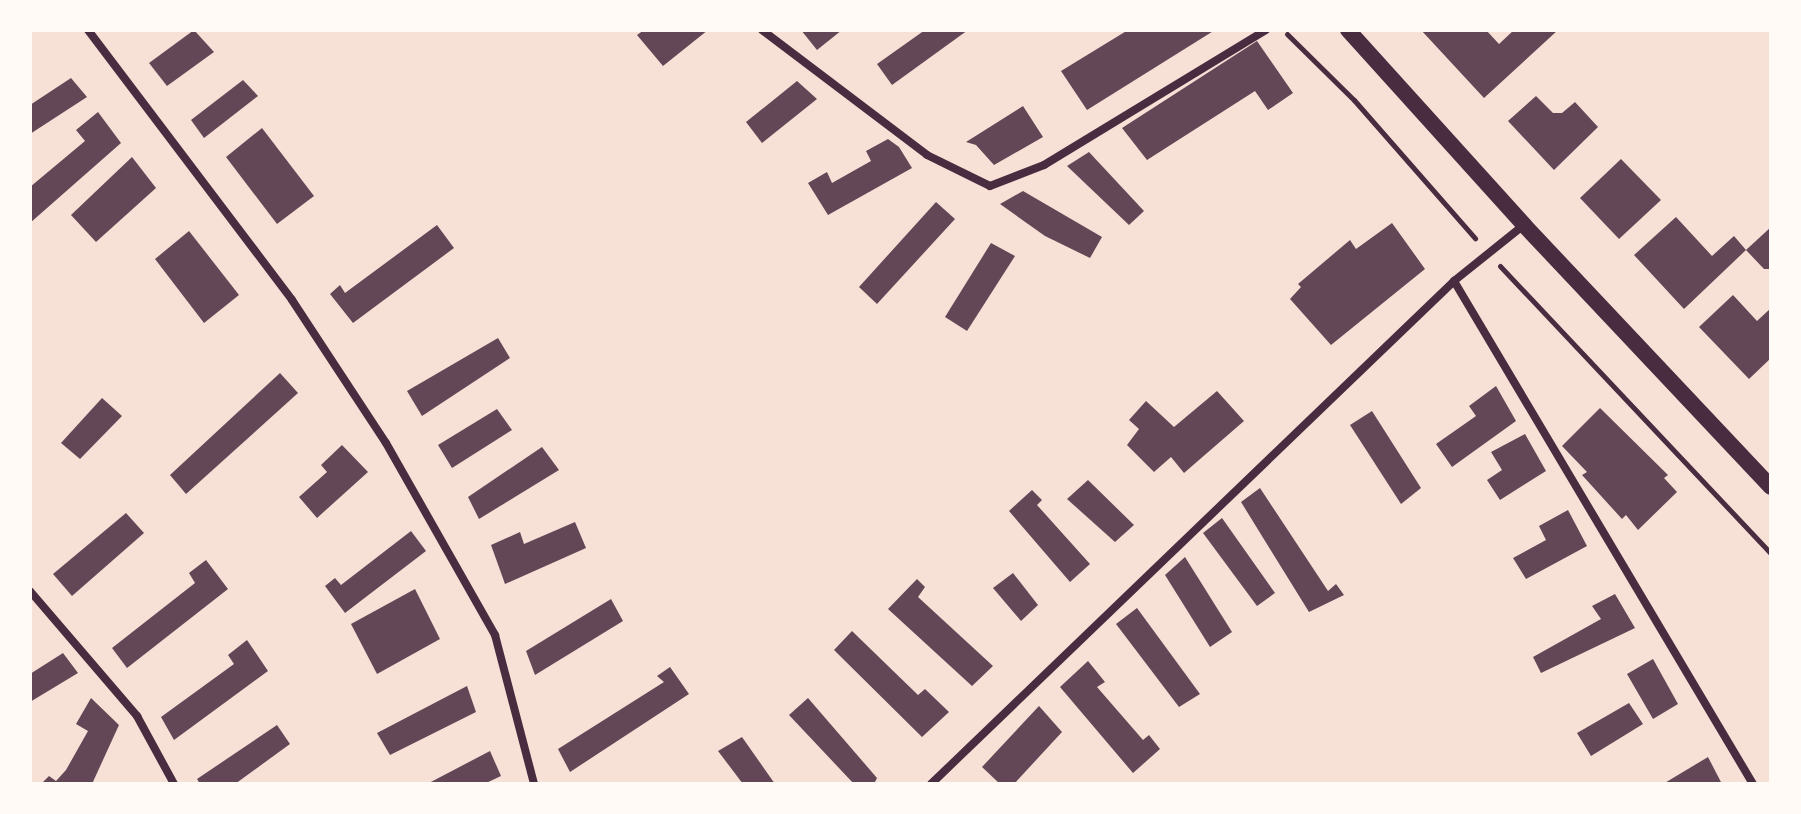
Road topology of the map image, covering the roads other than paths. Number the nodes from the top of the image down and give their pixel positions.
1 (88, 30) edge
2 (762, 30) edge
3 (1266, 30) edge
4 (1351, 31) edge
5 (1524, 225) junction
6 (1454, 281) junction
7 (1771, 487) edge
8 (30, 591) edge
9 (174, 784) edge
10 (534, 784) edge
11 (931, 784) edge
12 (1753, 784) edge

1 - 10 street
2 - 3 street
4 - 5 main road
5 - 6 street
5 - 7 main road
6 - 11 street
6 - 12 street
8 - 9 street

